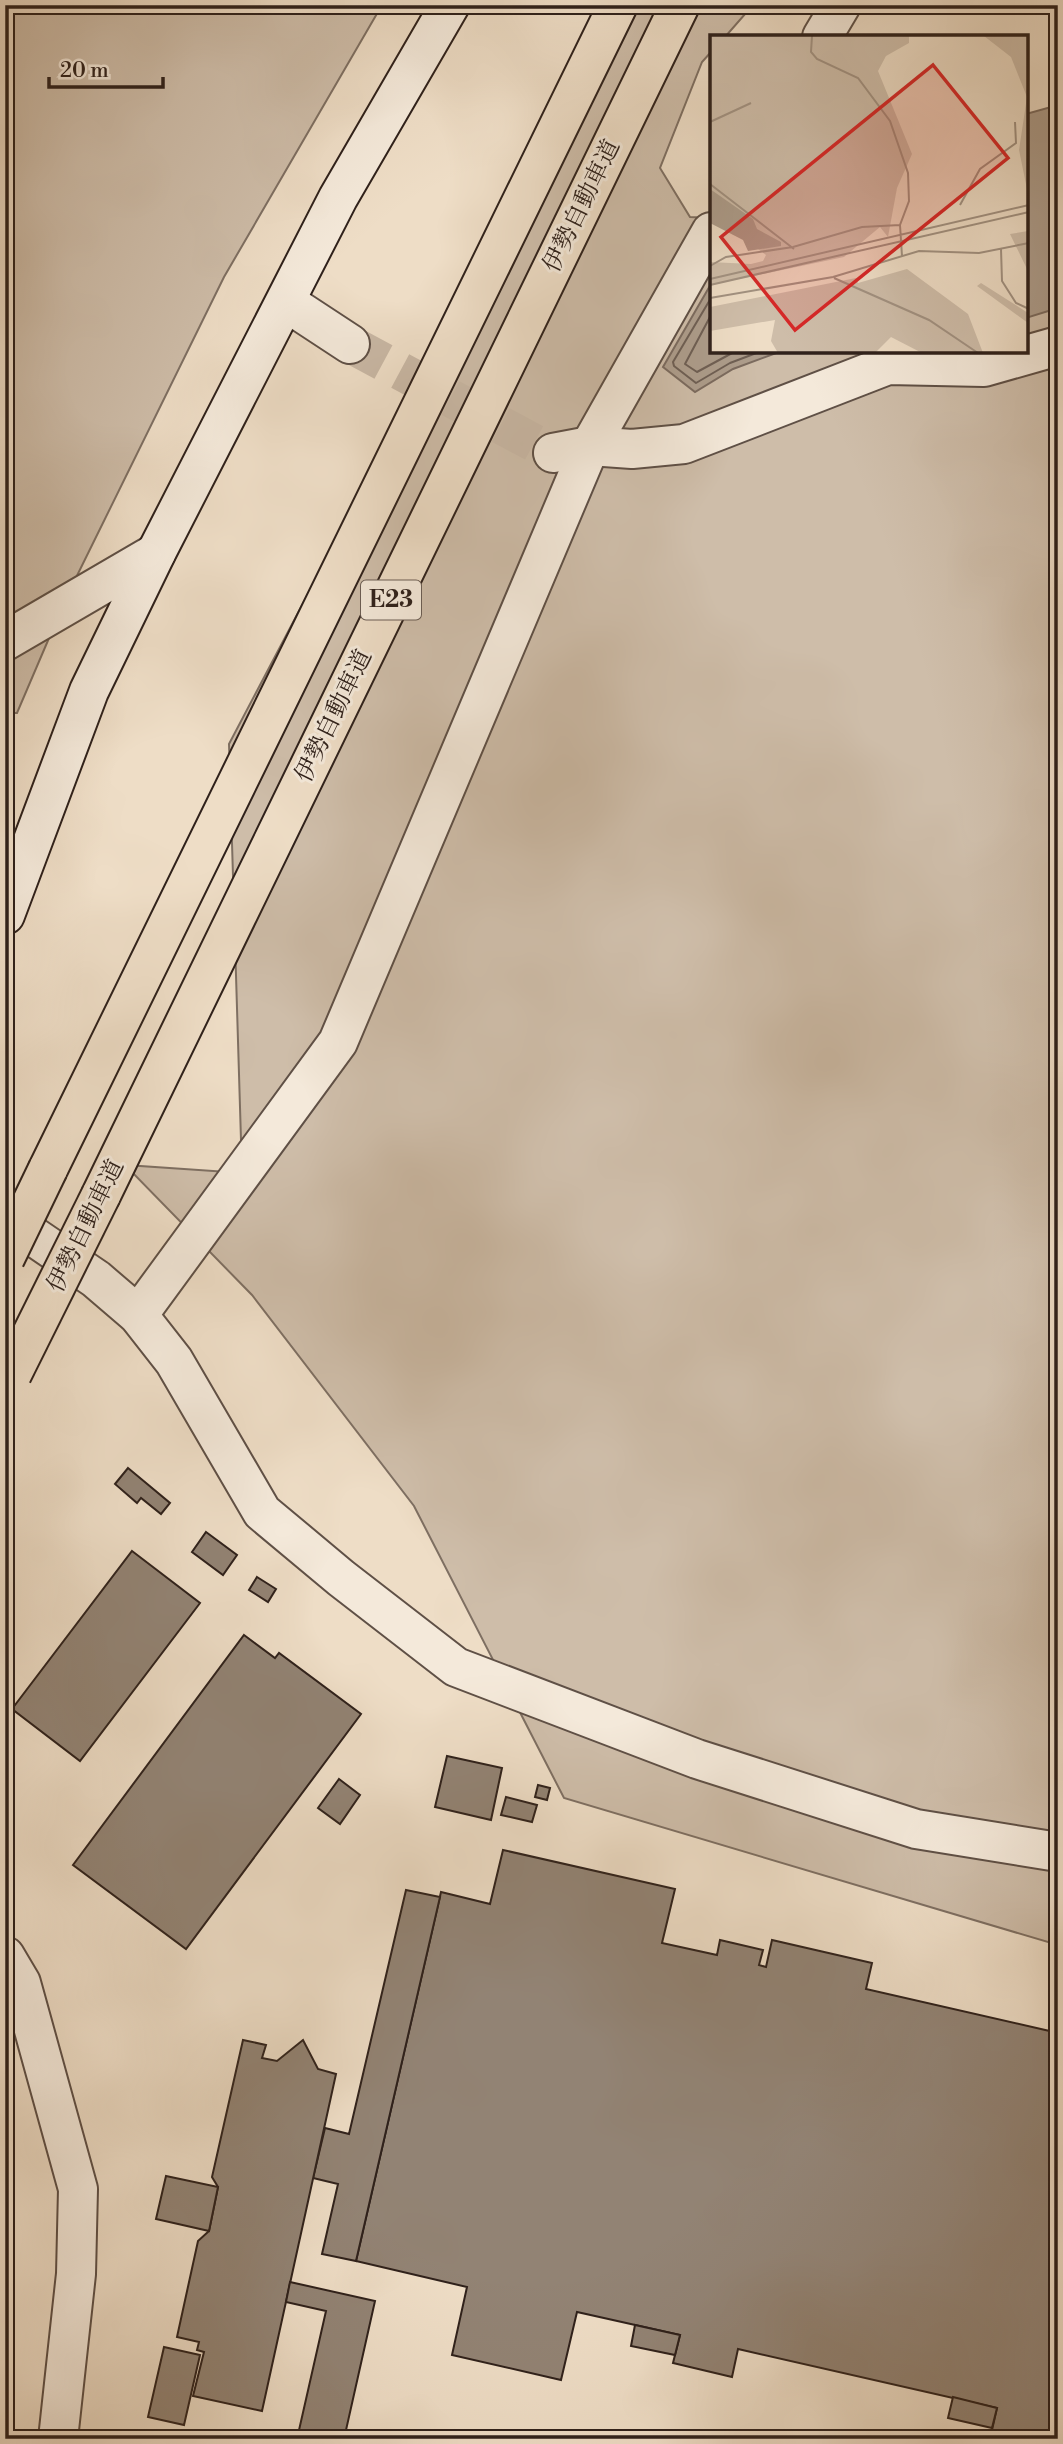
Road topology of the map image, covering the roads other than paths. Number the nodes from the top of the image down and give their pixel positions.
1 (450, 5) edge
2 (618, 5) edge
3 (680, 5) edge
4 (841, 5) edge
5 (823, 35) edge
6 (710, 234) edge
7 (286, 302) junction
8 (349, 344) tunnel mouth
9 (1058, 346) edge
10 (590, 446) junction
11 (553, 453) tunnel mouth
12 (156, 553) junction
13 (5, 641) edge
14 (5, 915) edge
15 (5, 1217) edge
16 (5, 1258) edge
17 (138, 1315) junction
18 (9, 1381) edge
19 (1058, 1852) edge
20 (5, 1956) edge
21 (58, 2439) edge

1 - 7 street
2 - 16 highway, E23, bridge
3 - 18 highway, 伊勢自動車道 / E23, bridge
4 - 5 street
6 - 10 street
7 - 8 street
7 - 12 street
9 - 10 street
10 - 11 street
10 - 17 street
12 - 13 street
12 - 14 street
15 - 17 street
17 - 19 street
20 - 21 street

